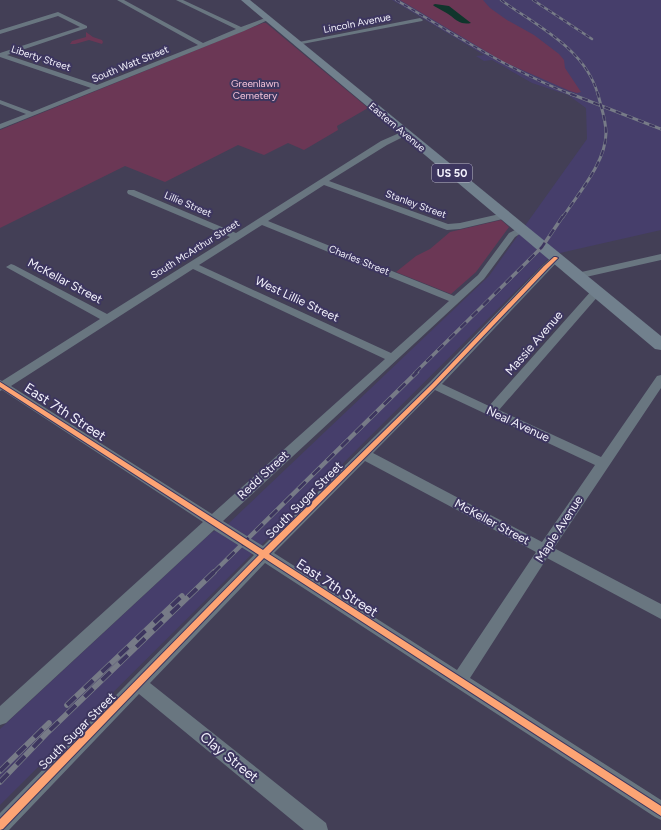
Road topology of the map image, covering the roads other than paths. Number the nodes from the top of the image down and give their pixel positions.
1 (120, 0) edge
2 (179, 0) edge
3 (245, 0) edge
4 (267, 19) junction
5 (420, 20) dead end
6 (242, 30) junction
7 (0, 32) edge
8 (296, 43) junction
9 (203, 45) junction
10 (1, 55) edge
11 (98, 88) junction
12 (0, 102) edge
13 (32, 114) junction
14 (0, 127) edge
15 (404, 133) junction
16 (323, 182) junction
17 (131, 192) dead end
18 (504, 216) junction
19 (261, 221) junction
20 (521, 230) junction
21 (236, 236) junction
22 (661, 257) edge
23 (556, 258) junction
24 (192, 265) junction
25 (11, 267) dead end
26 (577, 276) junction
27 (596, 292) junction
28 (456, 300) junction
29 (106, 318) junction
30 (661, 345) edge
31 (392, 358) junction
32 (661, 379) edge
33 (434, 385) junction
34 (1, 386) edge
35 (491, 411) junction
36 (364, 455) junction
37 (603, 463) junction
38 (212, 522) junction
39 (546, 550) junction
40 (263, 555) junction
41 (661, 612) edge
42 (459, 681) junction
43 (139, 684) junction
44 (0, 717) edge
45 (661, 811) edge
46 (0, 826) edge
47 (319, 830) edge

1 - 9 street
2 - 6 street
3 - 4 main road, Eastern Avenue / US 50
4 - 6 street, South Watt Street
4 - 8 main road, Eastern Avenue / US 50
5 - 8 street, Lincoln Avenue
6 - 9 street, South Watt Street
7 - 10 street
8 - 15 main road, Eastern Avenue / US 50
9 - 11 street, South Watt Street
10 - 11 street, Liberty Street
11 - 13 street, South Watt Street
12 - 13 street
13 - 14 street, South Watt Street
15 - 16 street, South McArthur Street
15 - 18 main road, Eastern Avenue / US 50
16 - 18 street, Stanley Street
16 - 19 street, South McArthur Street
17 - 21 street, Lillie Street
18 - 20 main road, Eastern Avenue / US 50
19 - 21 street, South McArthur Street
19 - 28 street, Charles Street
20 - 23 main road, Eastern Avenue / US 50
20 - 28 street, Redd Street
21 - 24 street, South McArthur Street
22 - 26 street
23 - 26 main road, Eastern Avenue / US 50
23 - 33 street, South Sugar Street
24 - 29 street, South McArthur Street
24 - 31 street, West Lillie Street
25 - 29 street, McKellar Street
26 - 27 main road, Eastern Avenue / US 50
27 - 30 main road, Eastern Avenue / US 50
27 - 35 street, Massie Avenue
28 - 31 street, Redd Street
29 - 34 street, South McArthur Street
31 - 38 street, Redd Street
32 - 37 street, Maple Avenue
33 - 35 street, Neal Avenue
33 - 36 street, South Sugar Street
34 - 38 street, East 7th Street
35 - 37 street, Neal Avenue
36 - 39 street, McKeller Street
36 - 40 street, South Sugar Street
37 - 39 street, Maple Avenue
38 - 40 street, East 7th Street
38 - 44 street, Redd Street
39 - 41 street, McKeller Street
39 - 42 street, Maple Avenue
40 - 42 street, East 7th Street
40 - 43 street, South Sugar Street
42 - 45 street, East 7th Street
43 - 46 street, South Sugar Street
43 - 47 street, Clay Street

